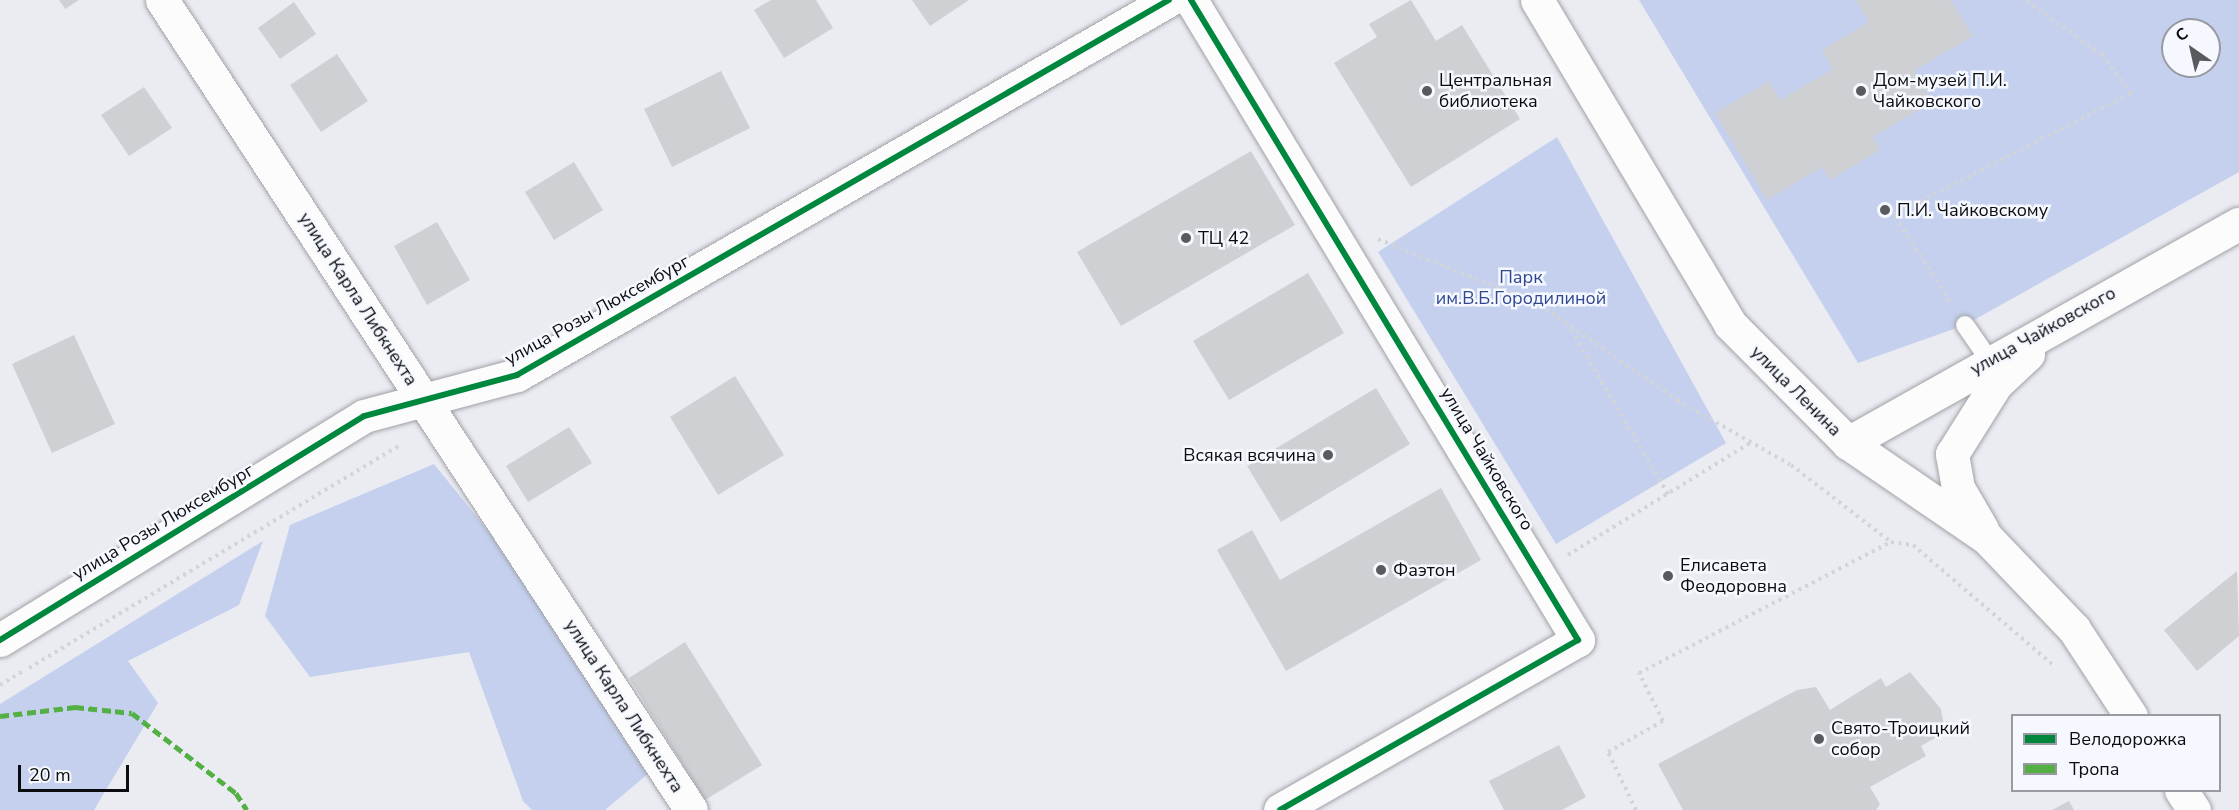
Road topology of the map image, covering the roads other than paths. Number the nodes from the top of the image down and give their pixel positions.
1 (162, 0) edge
2 (1169, 0) edge
3 (1191, 0) edge
4 (1537, 0) edge
5 (2239, 224) edge
6 (2073, 313) junction
7 (1965, 325) road end
8 (1990, 361) junction
9 (425, 402) junction
10 (1848, 443) junction
11 (1987, 538) junction
12 (0, 640) edge
13 (2130, 714) edge
14 (2182, 792) edge
15 (691, 810) edge
16 (1280, 810) edge
17 (2194, 810) edge

1 - 9 street, улица Карла Либкнехта
2 - 9 street, улица Розы Люксембург
3 - 16 street, улица Чайковского
4 - 10 street, улица Ленина
5 - 6 street, улица Чайковского
6 - 8 street, улица Чайковского
6 - 11 street
7 - 8 lane
8 - 10 street, улица Чайковского
9 - 12 street, улица Розы Люксембург
9 - 15 street, улица Карла Либкнехта
10 - 11 street, улица Ленина
11 - 13 street, улица Ленина
14 - 17 street

